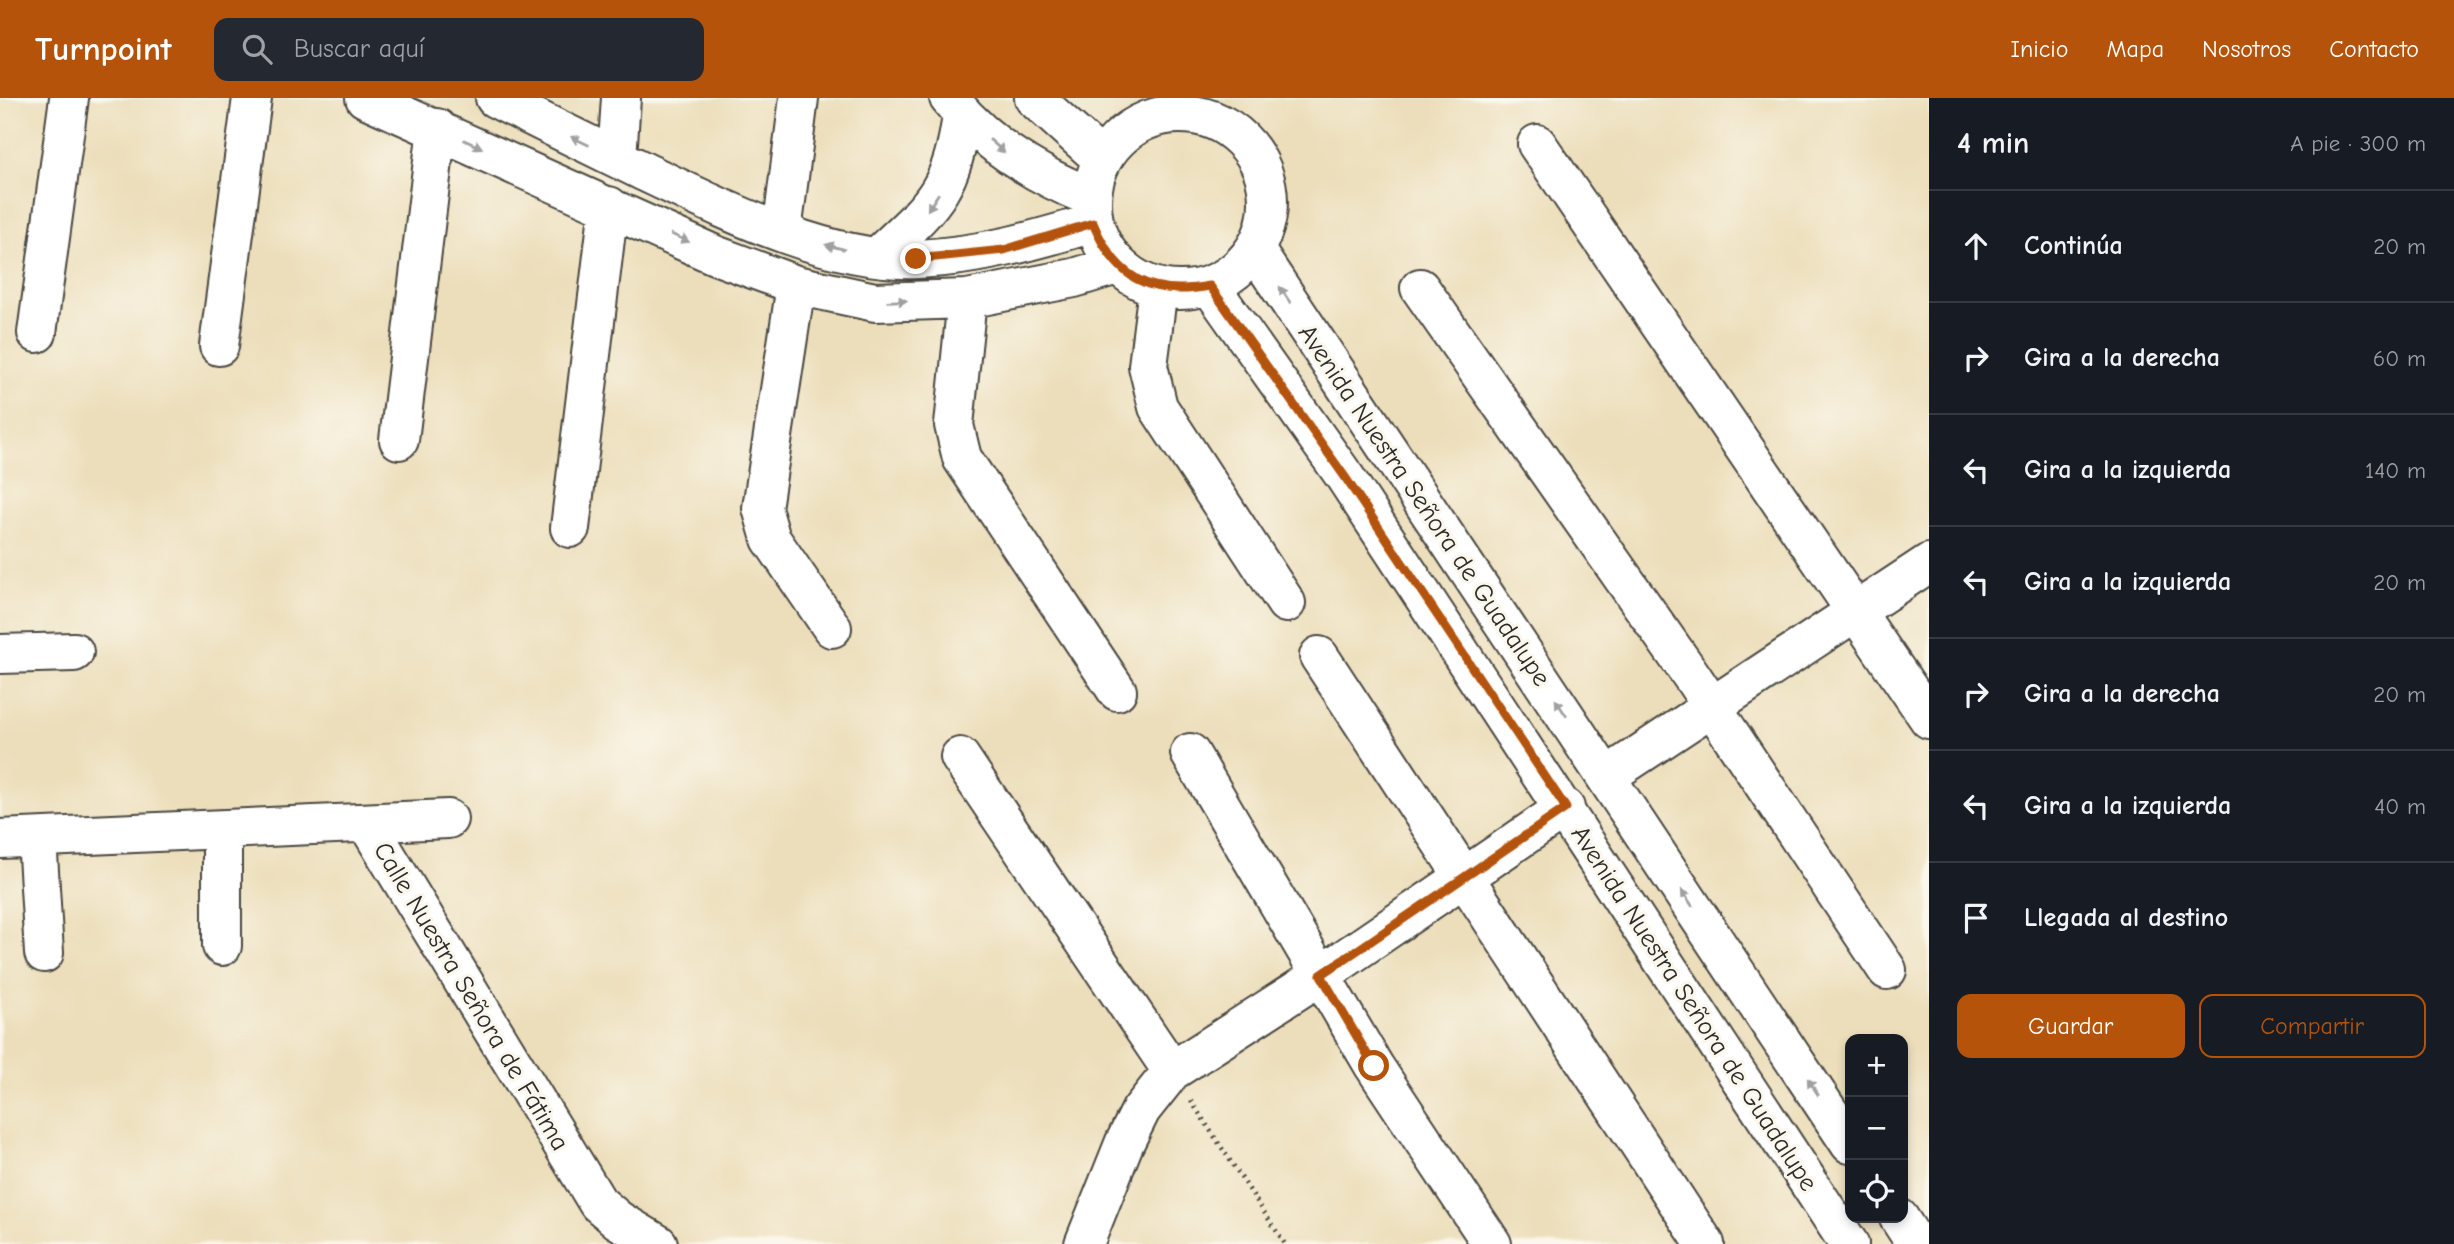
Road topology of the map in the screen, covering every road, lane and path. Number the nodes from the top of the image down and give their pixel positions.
1 (69, 98) edge
2 (252, 98) edge
3 (365, 98) edge
4 (495, 98) edge
5 (621, 98) edge
6 (799, 98) edge
7 (1034, 98) edge
8 (956, 107) edge
9 (437, 128) junction
10 (1537, 144) dead end
11 (617, 158) junction
12 (1102, 159) junction
13 (609, 206) junction
14 (1092, 210) junction
15 (782, 232) junction
16 (1255, 250) junction
17 (877, 257) junction
18 (1116, 265) junction
19 (796, 285) junction
20 (1210, 286) junction
21 (1158, 288) junction
22 (1420, 288) dead end
23 (967, 299) junction
24 (37, 333) dead end
25 (219, 346) dead end
26 (399, 440) dead end
27 (570, 528) dead end
28 (1929, 563) edge
29 (1286, 603) dead end
30 (1855, 612) junction
31 (832, 628) dead end
32 (74, 652) dead end
33 (0, 654) edge
34 (1319, 656) dead end
35 (1117, 691) dead end
36 (1711, 707) junction
37 (1929, 719) edge
38 (1190, 752) dead end
39 (960, 757) dead end
40 (1607, 776) junction
41 (1566, 808) junction
42 (448, 820) dead end
43 (368, 825) junction
44 (222, 832) junction
45 (18, 839) edge
46 (1464, 875) junction
47 (222, 946) dead end
48 (44, 953) dead end
49 (1887, 970) dead end
50 (1321, 975) junction
51 (1172, 1071) junction
52 (1845, 1136) edge
53 (1902, 1223) edge
54 (658, 1244) edge
55 (1084, 1244) edge
56 (1285, 1244) edge
57 (1492, 1244) edge
58 (1705, 1244) edge
59 (1849, 1244) edge
60 (1916, 1244) edge

1 - 24 street
2 - 25 street
3 - 9 street
11 -> 4 street
5 - 11 street
6 - 15 street
7 - 12 street
8 -> 14 street
8 -> 17 street
9 -> 13 street
9 - 26 street
10 - 30 street
11 - 15 street
12 - 14 street
12 - 16 street
13 -> 19 street
13 - 27 street
14 - 17 street
14 - 18 street
17 -> 15 street
16 - 20 street
40 -> 16 street, Avenida Nuestra Señora de Guadalupe
18 - 21 street
18 - 23 street
19 -> 23 street
19 - 31 street
20 - 21 street
20 - 41 street, Avenida Nuestra Señora de Guadalupe
21 - 29 street
22 - 36 street
23 - 35 street
28 - 30 street
30 - 36 street
30 - 37 street
32 - 33 street
34 - 46 street
36 - 40 street
36 - 49 street
38 - 50 street
39 - 51 street
52 -> 40 street, Avenida Nuestra Señora de Guadalupe
41 - 46 street
41 - 59 street, Avenida Nuestra Señora de Guadalupe
42 - 43 street
43 - 44 street, Calle Nuestra Señora de Fátima
43 - 54 street, Calle Nuestra Señora de Fátima
44 - 45 street, Calle Nuestra Señora de Fátima
44 - 47 street
45 - 48 street
46 - 50 street
46 - 58 street
50 - 51 street
50 - 57 street
51 - 55 street
51 - 56 path
53 - 60 street

